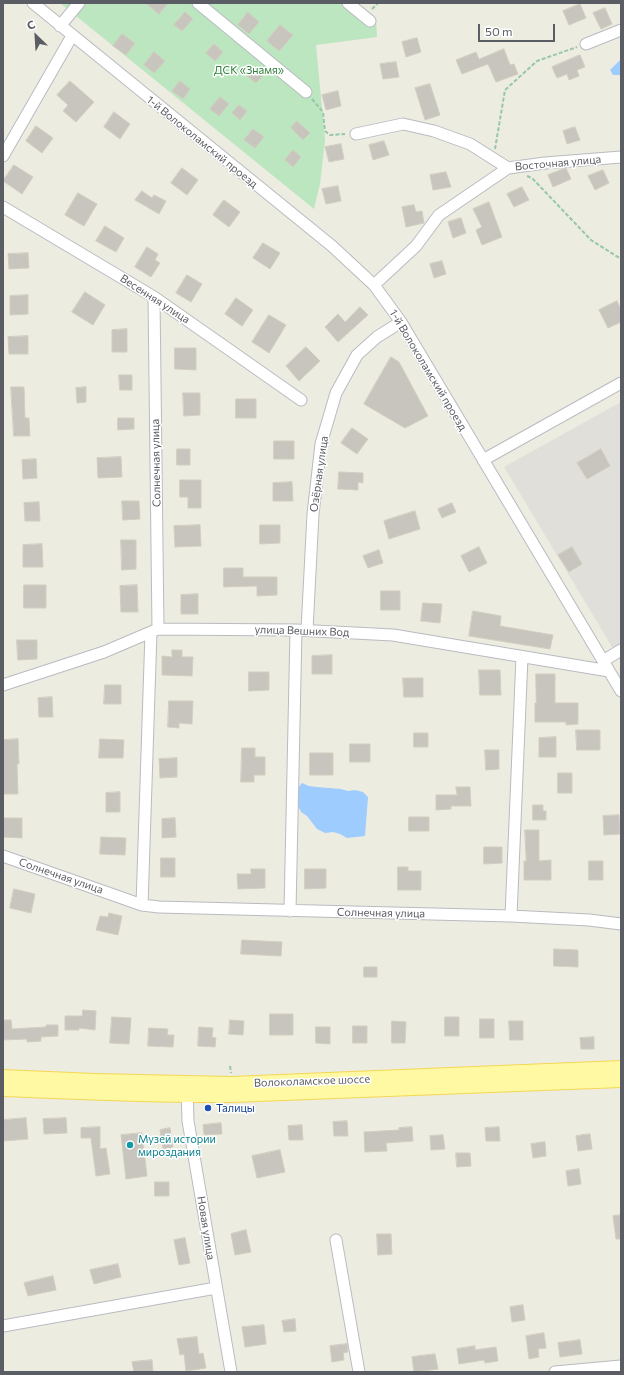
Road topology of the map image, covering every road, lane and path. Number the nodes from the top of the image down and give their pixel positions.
1 (32, 3) edge
2 (79, 3) edge
3 (198, 3) edge
4 (348, 3) edge
5 (370, 21) dead end
6 (60, 26) junction
7 (621, 30) edge
8 (72, 36) junction
9 (586, 44) joint
10 (306, 92) joint
11 (356, 134) joint
12 (3, 156) edge
13 (621, 157) edge
14 (494, 159) junction
15 (508, 168) junction
16 (526, 176) dead end
17 (3, 207) edge
18 (621, 259) edge
19 (374, 285) junction
20 (154, 297) junction
21 (401, 322) junction
22 (621, 383) edge
23 (302, 400) dead end
24 (483, 460) junction
25 (302, 630) junction
26 (155, 631) junction
27 (621, 650) edge
28 (522, 657) junction
29 (603, 661) junction
30 (609, 671) junction
31 (3, 685) edge
32 (621, 691) edge
33 (3, 856) edge
34 (142, 905) junction
35 (290, 911) junction
36 (511, 916) junction
37 (621, 924) edge
38 (621, 1068) edge
39 (3, 1077) edge
40 (621, 1080) edge
41 (3, 1089) edge
42 (187, 1090) junction
43 (336, 1240) dead end
44 (216, 1288) junction
45 (3, 1326) edge
46 (621, 1366) edge
47 (231, 1372) edge
48 (359, 1372) edge
49 (554, 1372) edge

1 - 6 street, 1-й Волоколамский проезд
2 - 6 street
3 - 10 street
4 - 5 street
6 - 8 street, 1-й Волоколамский проезд
7 - 9 street
8 - 12 street
8 - 19 street, 1-й Волоколамский проезд
9 - 14 path
10 - 11 path
11 - 14 street
13 - 15 street, Восточная улица
14 - 15 street
15 - 19 street, Восточная улица
16 - 18 path
17 - 20 street, Весенняя улица
19 - 21 street, 1-й Волоколамский проезд
20 - 23 street, Весенняя улица
20 - 26 street, Солнечная улица
21 - 24 street, 1-й Волоколамский проезд
21 - 25 street, Озёрная улица
22 - 24 street
24 - 29 street, 1-й Волоколамский проезд
25 - 26 street, улица Вешних Вод
25 - 28 street, улица Вешних Вод
25 - 35 street, Озёрная улица
26 - 31 street, улица Вешних Вод
26 - 34 street, Солнечная улица
27 - 29 street
28 - 30 street, улица Вешних Вод
28 - 36 street
29 - 30 street, 1-й Волоколамский проезд
30 - 32 street, 1-й Волоколамский проезд
33 - 34 street, Солнечная улица
34 - 35 street, Солнечная улица
35 - 36 street, Солнечная улица
36 - 37 street, Солнечная улица
38 - 42 main road, Волоколамское шоссе
39 - 42 main road, Волоколамское шоссе
40 - 42 main road, Волоколамское шоссе
41 - 42 main road, Волоколамское шоссе
42 - 44 street, Новая улица
43 - 48 street
44 - 45 street
44 - 47 street, Новая улица
46 - 49 street

